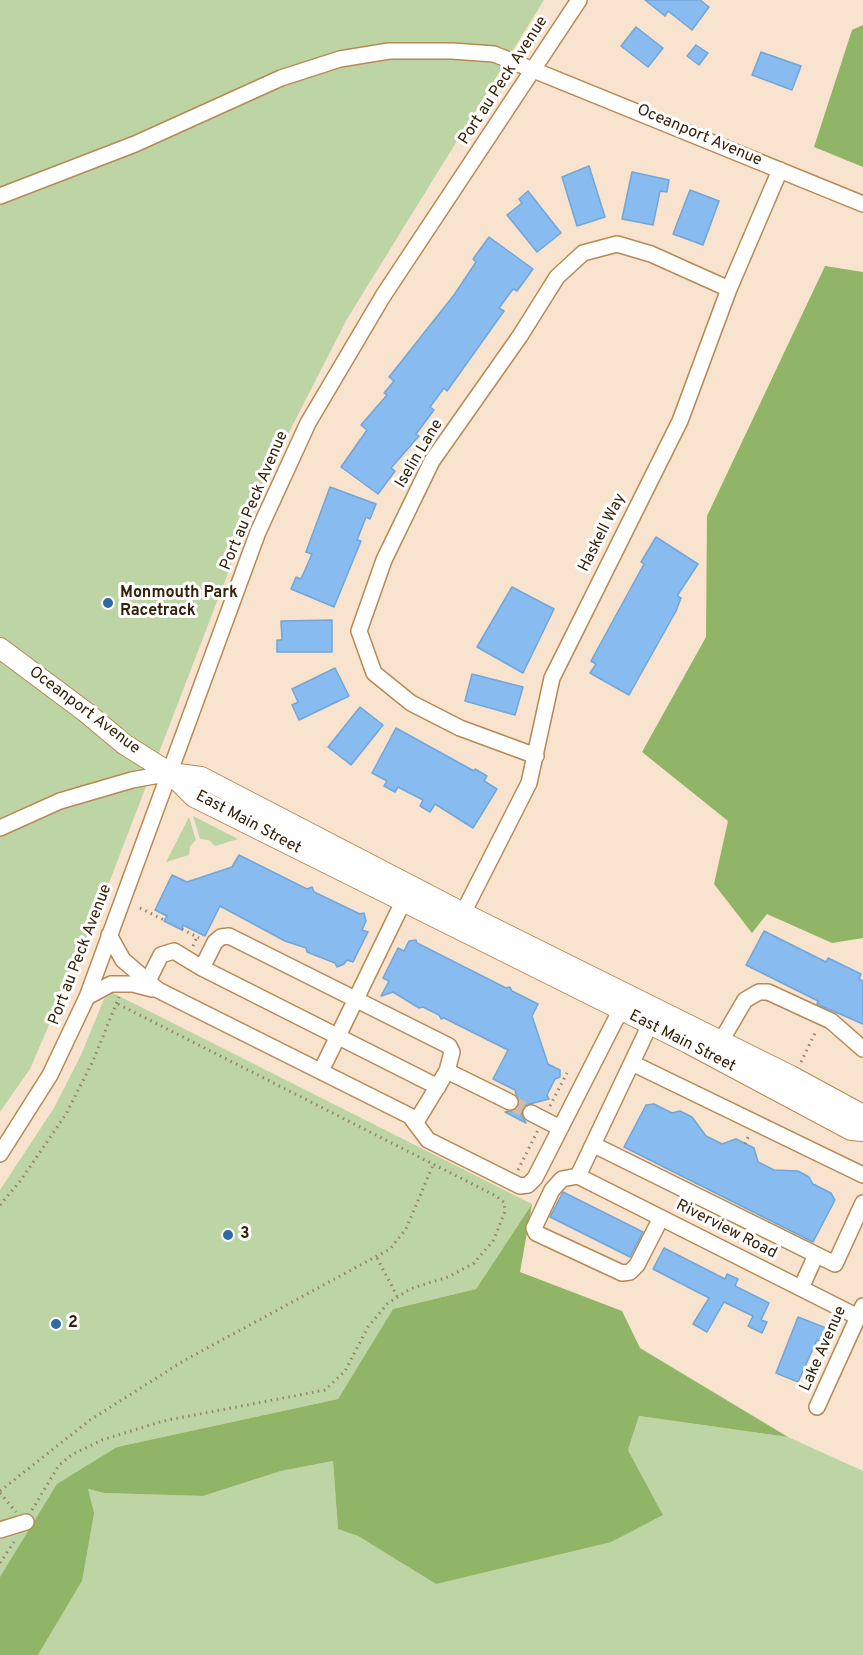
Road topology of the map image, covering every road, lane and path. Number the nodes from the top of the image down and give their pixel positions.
1 (579, 0) edge
2 (534, 70) junction
3 (780, 170) junction
4 (0, 196) edge
5 (863, 204) edge
6 (729, 289) junction
7 (0, 648) edge
8 (536, 756) junction
9 (170, 773) junction
10 (60, 801) junction
11 (0, 828) edge
12 (0, 839) edge
13 (403, 902) junction
14 (140, 908) dead end
15 (464, 913) junction
16 (164, 920) dead end
17 (182, 929) dead end
18 (109, 935) junction
19 (204, 935) dead end
20 (156, 964) junction
21 (127, 965) junction
22 (202, 968) junction
23 (150, 987) junction
24 (121, 991) dead end
25 (87, 997) junction
26 (355, 999) junction
27 (116, 1003) junction
28 (620, 1011) junction
29 (654, 1017) junction
30 (819, 1023) dead end
31 (338, 1035) junction
32 (721, 1041) junction
33 (863, 1049) edge
34 (634, 1064) junction
35 (797, 1070) dead end
36 (321, 1071) junction
37 (447, 1071) junction
38 (567, 1073) dead end
39 (438, 1087) junction
40 (510, 1101) tunnel mouth
41 (548, 1111) dead end
42 (531, 1113) tunnel mouth
43 (863, 1115) edge
44 (416, 1122) junction
45 (540, 1126) dead end
46 (560, 1128) junction
47 (751, 1131) dead end
48 (863, 1131) edge
49 (744, 1144) dead end
50 (594, 1145) junction
51 (0, 1154) edge
52 (433, 1164) junction
53 (862, 1171) edge
54 (516, 1174) dead end
55 (578, 1176) junction
56 (863, 1203) edge
57 (0, 1205) edge
58 (661, 1218) junction
59 (816, 1255) junction
60 (377, 1258) junction
61 (801, 1288) junction
62 (397, 1296) junction
63 (861, 1311) edge
64 (817, 1407) dead end
65 (0, 1492) edge
66 (26, 1522) junction
67 (0, 1530) edge
68 (0, 1563) edge

1 - 2 street, Port au Peck Avenue
2 - 3 street, Oceanport Avenue
2 - 4 street, Oceanport Avenue
2 - 9 street, Port au Peck Avenue
3 - 5 street, Oceanport Avenue
3 - 6 street, Haskell Way
6 - 8 street, Haskell Way
6 - 8 street, Iselin Lane
7 - 9 main road, Oceanport Avenue
8 - 15 street, Haskell Way
9 - 10 street
9 - 13 main road, East Main Street
9 - 15 main road, East Main Street
9 - 18 street, Port au Peck Avenue
10 - 11 street
10 - 12 street
13 - 26 street
13 - 28 main road, East Main Street
14 - 16 path
15 - 29 main road, East Main Street
17 - 19 path
18 - 21 street
18 - 25 street, Port au Peck Avenue
20 - 21 street
20 - 22 street
20 - 23 street
21 - 23 street
22 - 26 street
22 - 31 street
23 - 25 street
23 - 36 street
24 - 27 path
25 - 51 street, Port au Peck Avenue
26 - 31 street
26 - 37 street
27 - 52 path
27 - 57 path
28 - 29 main road, East Main Street
28 - 46 street
29 - 32 main road, East Main Street
29 - 34 street
29 - 48 main road, East Main Street
30 - 35 path
31 - 36 street
31 - 39 street
32 - 33 street
32 - 43 main road, East Main Street
34 - 50 street
34 - 53 street
36 - 44 street
37 - 39 street
37 - 40 street
38 - 41 path
39 - 44 street
42 - 46 street
44 - 46 street
45 - 54 path
47 - 49 path
50 - 55 street
50 - 59 street
52 - 60 path
52 - 62 path
55 - 58 street, Riverview Road
55 - 58 street
56 - 59 street
58 - 61 street, Riverview Road
59 - 61 street
60 - 62 path
60 - 65 path
61 - 63 street, Riverview Road
62 - 66 path
63 - 64 street, Lake Avenue
65 - 66 path
66 - 67 street
66 - 68 path

